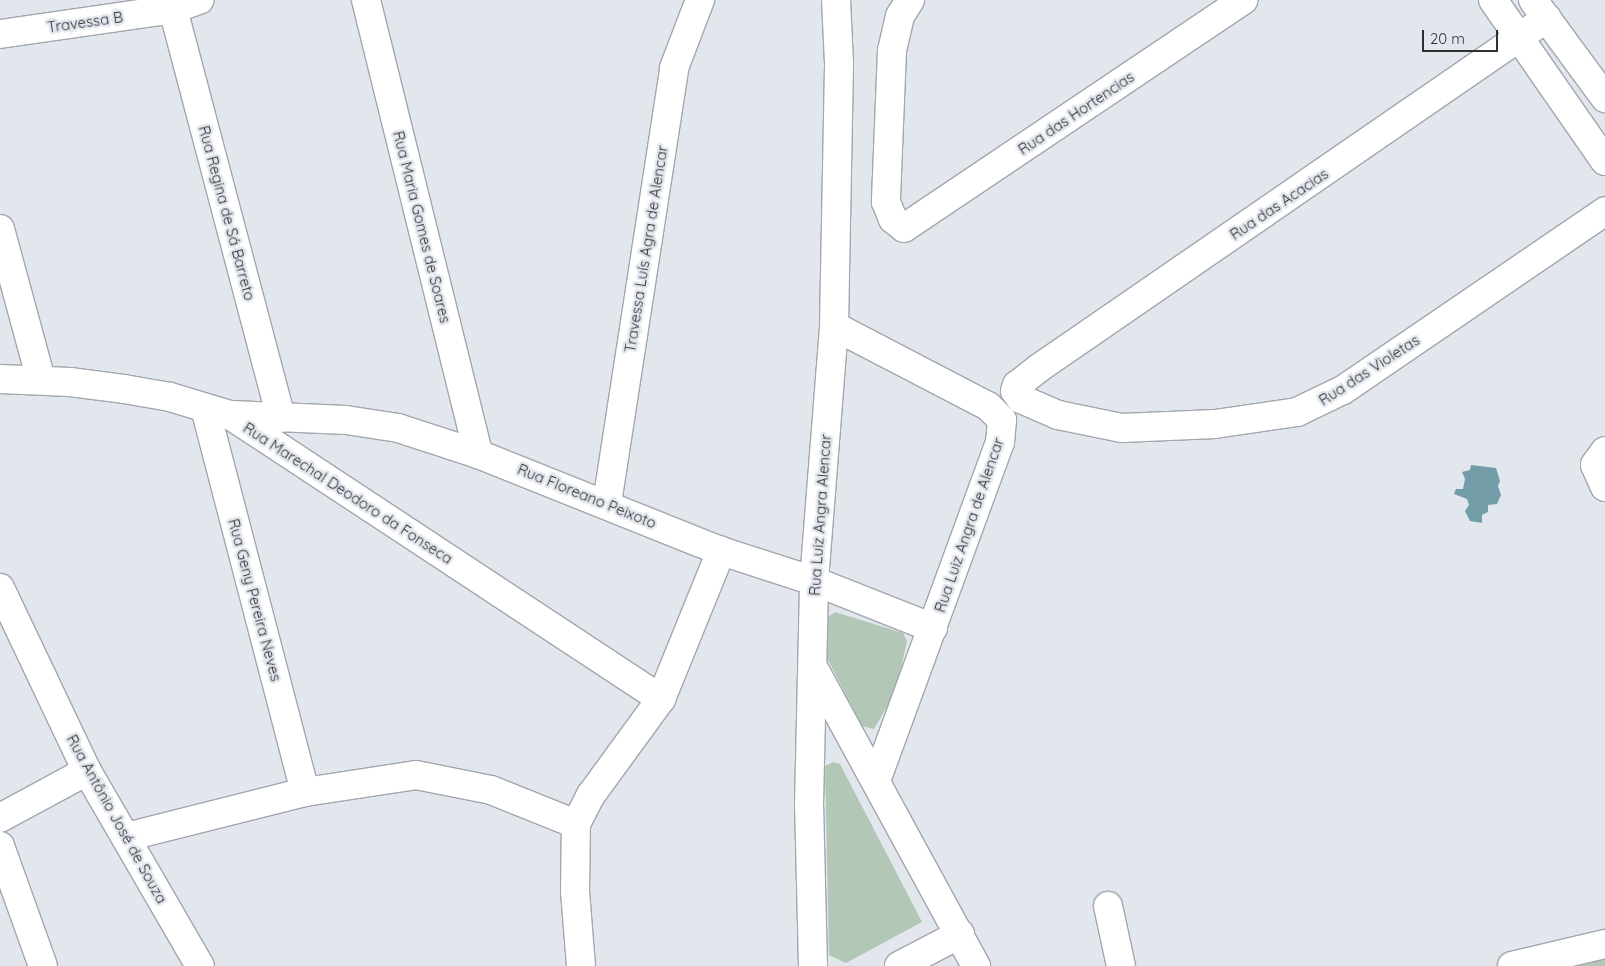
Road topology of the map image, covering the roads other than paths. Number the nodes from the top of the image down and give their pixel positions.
1 (199, 0) edge
2 (366, 0) edge
3 (700, 0) edge
4 (836, 0) edge
5 (1243, 0) edge
6 (1492, 0) edge
7 (908, 3) edge
8 (173, 9) junction
9 (1540, 9) edge
10 (0, 34) edge
11 (1520, 39) junction
12 (1605, 98) edge
13 (1605, 161) edge
14 (1605, 212) edge
15 (0, 229) edge
16 (834, 326) junction
17 (0, 379) edge
18 (41, 380) junction
19 (1015, 391) joint
20 (218, 412) junction
21 (281, 418) junction
22 (1605, 451) edge
23 (478, 454) junction
24 (1605, 488) edge
25 (607, 503) junction
26 (721, 551) junction
27 (814, 581) junction
28 (0, 588) edge
29 (933, 628) junction
30 (812, 665) junction
31 (661, 699) junction
32 (87, 771) junction
33 (876, 782) junction
34 (305, 792) junction
35 (0, 818) edge
36 (576, 824) junction
37 (126, 837) junction
38 (0, 846) edge
39 (1108, 906) dead end
40 (960, 934) junction
41 (1605, 944) edge
42 (42, 966) edge
43 (200, 966) edge
44 (581, 966) edge
45 (813, 966) edge
46 (899, 966) edge
47 (976, 966) edge
48 (1121, 966) edge
49 (1512, 966) edge

1 - 8 street, Travessa B
2 - 23 street, Rua Maria Gomes de Soares
3 - 25 street, Travessa Luís Agra de Alencar
4 - 16 street, Rua Luiz Angra Alencar
5 - 7 street, Rua das Hortencias
6 - 11 street
8 - 10 street, Travessa B
8 - 21 street, Rua Regina de Sá Barreto
9 - 11 street, Rua das Acacias
9 - 12 street
11 - 13 street
11 - 19 street, Rua das Acacias
14 - 19 street, Rua das Violetas
15 - 18 street
16 - 27 street, Rua Luiz Angra Alencar
16 - 29 street, Rua Luiz Angra de Alencar
17 - 18 street, Rua Marechal Deodoro da Fonseca
18 - 20 street, Rua Marechal Deodoro da Fonseca
20 - 21 street, Rua Floreano Peixoto
20 - 31 street, Rua Marechal Deodoro da Fonseca
20 - 34 street, Rua Geny Pereira Neves
21 - 23 street, Rua Floreano Peixoto
22 - 24 street
23 - 25 street, Rua Floreano Peixoto
25 - 26 street, Rua Floreano Peixoto
26 - 27 street, Rua Floreano Peixoto
26 - 31 street
27 - 29 street, Rua Floreano Peixoto
27 - 30 street, Rua Luiz Angra Alencar
28 - 32 street, Rua Antônio José de Souza
29 - 33 street, Rua Luiz Angra de Alencar
30 - 33 street
30 - 45 street, Rua Luiz Angra Alencar
31 - 36 street
32 - 35 street
32 - 37 street, Rua Antônio José de Souza
33 - 40 street
34 - 36 street
34 - 37 street
36 - 44 street
37 - 43 street, Rua Antônio José de Souza
38 - 42 street
39 - 48 street
40 - 46 street
40 - 47 street
41 - 49 street

